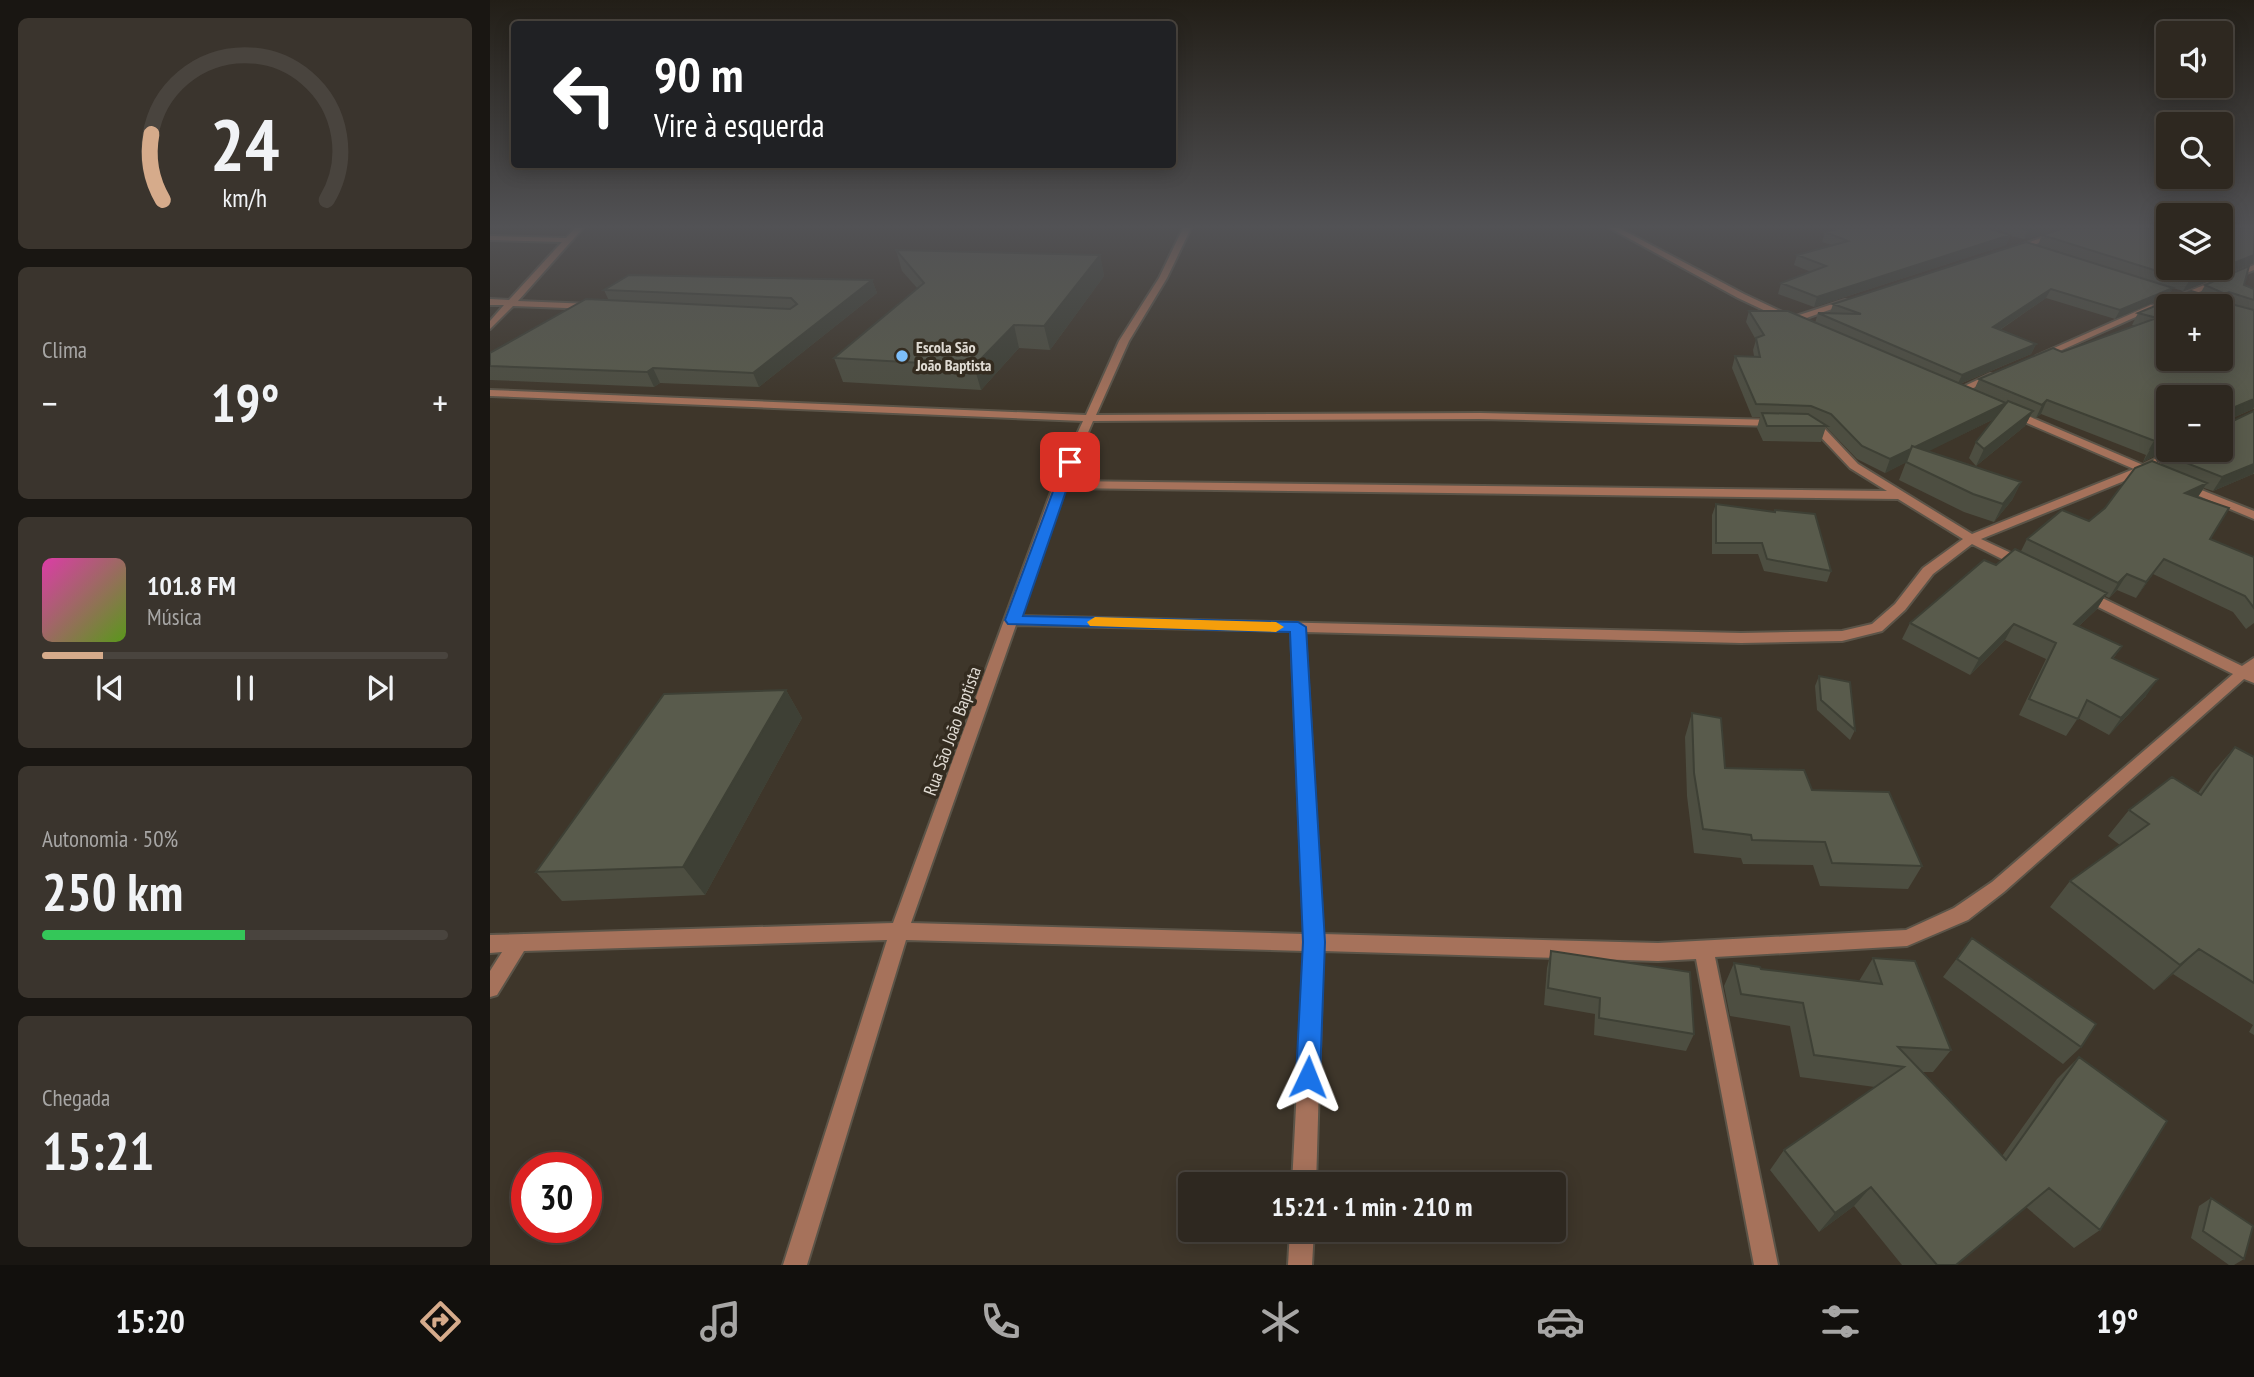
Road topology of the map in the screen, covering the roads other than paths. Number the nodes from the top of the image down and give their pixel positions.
1 (524, 287) edge
2 (1157, 287) edge
3 (1724, 287) edge
4 (2203, 287) edge
5 (2167, 292) edge
6 (2174, 294) edge
7 (2185, 294) edge
8 (1857, 299) edge
9 (490, 302) edge
10 (510, 303) junction
11 (2156, 306) edge
12 (605, 308) edge
13 (1793, 320) junction
14 (1805, 325) edge
15 (490, 326) edge
16 (2033, 359) edge
17 (2008, 370) edge
18 (1948, 386) edge
19 (1959, 391) junction
20 (490, 393) edge
21 (1971, 396) edge
22 (1996, 407) edge
23 (1090, 418) junction
24 (2157, 462) edge
25 (2143, 469) junction
26 (2155, 474) edge
27 (2168, 479) edge
28 (1060, 484) junction
29 (1901, 495) junction
30 (2254, 515) edge
31 (1971, 538) junction
32 (2032, 569) edge
33 (2070, 587) edge
34 (1013, 620) junction
35 (1298, 627) junction
36 (2250, 671) edge
37 (899, 931) junction
38 (1314, 942) junction
39 (490, 944) edge
40 (518, 944) junction
41 (1704, 949) junction
42 (490, 988) edge
43 (1305, 1172) edge
44 (1301, 1242) edge
45 (795, 1265) edge
46 (1300, 1265) edge
47 (1766, 1265) edge

1 - 10 street
2 - 23 street, Rua São João Baptista
3 - 13 street
4 - 7 street
5 - 6 street
8 - 13 street
9 - 10 street
10 - 12 street
10 - 15 street
11 - 16 street
13 - 14 street
17 - 19 street
18 - 19 street
19 - 21 street
20 - 23 street
22 - 25 street
23 - 28 street, Rua São João Baptista
23 - 29 street
24 - 25 street
25 - 26 street
25 - 31 street
27 - 30 street
28 - 29 street
28 - 34 street, Rua São João Baptista
29 - 31 street
31 - 32 street
31 - 35 street
33 - 36 street
34 - 35 street
34 - 37 street, Rua São João Baptista
35 - 38 street
36 - 41 street
37 - 38 street
37 - 40 street
37 - 45 street, Rua São João Baptista
38 - 41 street
38 - 43 street
39 - 40 street
40 - 42 street
41 - 47 street
44 - 46 street

